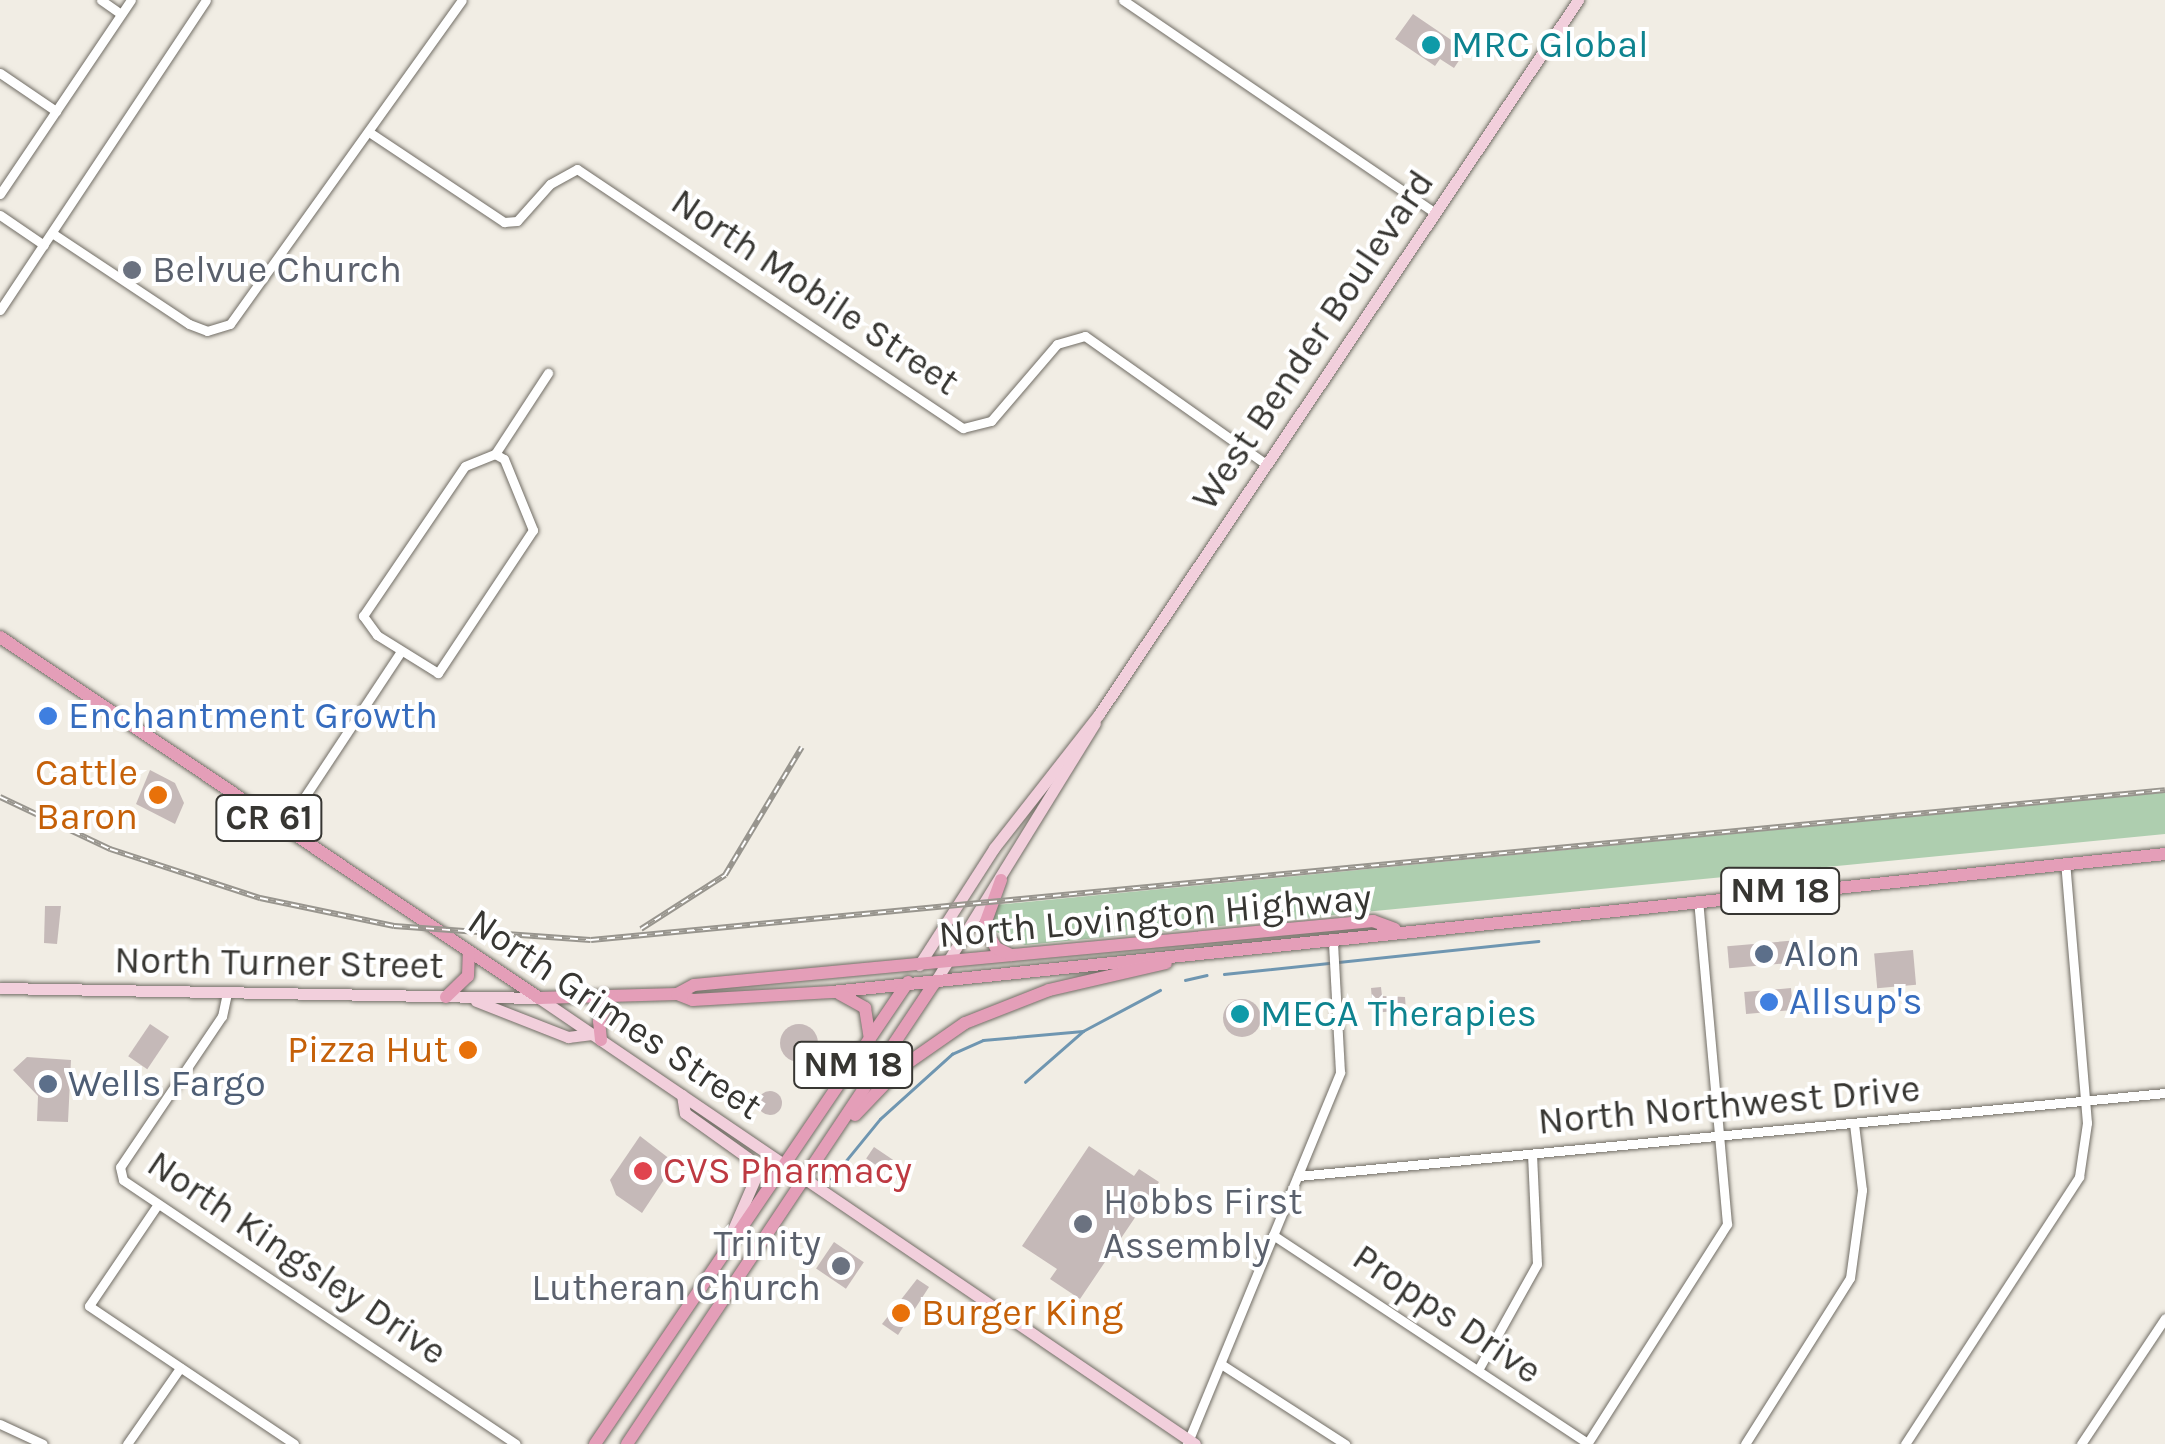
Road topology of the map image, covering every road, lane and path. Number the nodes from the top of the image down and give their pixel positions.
1 (101, 0) edge
2 (130, 0) edge
3 (206, 0) edge
4 (462, 0) edge
5 (1123, 0) edge
6 (1578, 0) edge
7 (121, 14) junction
8 (0, 73) edge
9 (56, 111) junction
10 (372, 134) junction
11 (0, 194) edge
12 (1435, 212) junction
13 (0, 215) edge
14 (52, 234) junction
15 (44, 245) junction
16 (0, 310) edge
17 (548, 373) dead end
18 (494, 454) junction
19 (1266, 464) junction
20 (0, 637) edge
21 (401, 651) junction
22 (1098, 714) junction
23 (284, 828) junction
24 (2165, 854) edge
25 (2065, 863) junction
26 (1001, 880) junction
27 (1698, 899) junction
28 (1395, 929) junction
29 (1332, 943) junction
30 (469, 952) junction
31 (1014, 956) junction
32 (1173, 958) junction
33 (947, 962) junction
34 (919, 965) junction
35 (935, 982) junction
36 (906, 985) junction
37 (0, 988) edge
38 (832, 992) junction
39 (227, 993) junction
40 (677, 994) junction
41 (446, 997) junction
42 (467, 997) junction
43 (611, 997) junction
44 (539, 998) junction
45 (596, 1037) junction
46 (870, 1039) junction
47 (2165, 1093) edge
48 (682, 1095) junction
49 (2086, 1101) junction
50 (1854, 1124) junction
51 (1721, 1137) junction
52 (832, 1138) junction
53 (1532, 1154) junction
54 (786, 1165) junction
55 (1298, 1176) junction
56 (806, 1178) junction
57 (158, 1204) junction
58 (1273, 1235) junction
59 (724, 1255) junction
60 (2165, 1318) edge
61 (672, 1330) junction
62 (694, 1346) junction
63 (1222, 1364) junction
64 (180, 1368) junction
65 (1478, 1370) junction
66 (0, 1424) edge
67 (1190, 1443) edge
68 (43, 1444) edge
69 (127, 1444) edge
70 (294, 1444) edge
71 (516, 1444) edge
72 (595, 1444) edge
73 (627, 1444) edge
74 (1345, 1444) edge
75 (1587, 1444) edge
76 (1745, 1444) edge
77 (1905, 1444) edge
78 (2081, 1444) edge

1 - 7 street
2 - 7 street
3 - 14 street
4 - 10 street
5 - 12 street
6 - 12 main road, West Bender Boulevard
7 - 9 street
8 - 9 street
9 - 11 street
10 - 14 street
10 - 19 street, North Mobile Street
12 - 19 main road, West Bender Boulevard
13 - 15 street
14 - 15 street
15 - 16 street
17 - 18 street
18 - 21 street
18 - 21 street
19 - 22 main road, West Bender Boulevard
20 - 23 main road, North Grimes Street / CR 61
21 - 23 street
22 - 26 main road, West Bender Boulevard
22 - 34 main road, West Bender Boulevard
23 - 30 main road, North Grimes Street / CR 61
24 - 25 main road, North Lovington Highway / NM 18
25 - 27 main road, North Lovington Highway / NM 18
25 - 49 street
26 - 31 main road
26 - 33 main road, West Bender Boulevard
27 - 28 main road, North Lovington Highway / NM 18
27 - 51 street
28 - 29 main road, North Lovington Highway / NM 18
28 - 31 main road, North Lovington Highway / NM 18
29 - 32 main road, North Lovington Highway / NM 18
29 - 55 street
30 - 41 main road
30 - 44 main road, North Grimes Street / CR 61
31 - 33 main road, North Lovington Highway / NM 18
32 - 35 main road, North Lovington Highway / NM 18
32 - 52 main road
33 - 34 main road, North Lovington Highway / NM 18
33 - 35 main road, West Bender Boulevard
34 - 36 main road, West Bender Boulevard / NM 18
34 - 40 main road, North Turner Street
35 - 36 main road, North Turner Street
35 - 52 main road, West Bender Boulevard / NM 18
36 - 38 main road, North Turner Street
36 - 46 main road, West Bender Boulevard / NM 18
37 - 39 main road, North Turner Street
38 - 40 main road, North Turner Street
38 - 46 main road
39 - 41 main road, North Turner Street
39 - 57 street, North Kingsley Drive
40 - 43 main road, North Turner Street
41 - 42 main road, North Turner Street
42 - 44 main road, North Turner Street
42 - 45 main road
43 - 44 main road, North Turner Street
43 - 45 main road
44 - 45 main road, North Grimes Street / CR 61
45 - 48 main road, North Grimes Street / CR 61
46 - 54 main road, West Bender Boulevard / NM 18
47 - 49 street, North Northwest Drive
48 - 54 main road, North Grimes Street / CR 61
48 - 59 main road
49 - 50 street, North Northwest Drive
49 - 77 street
50 - 51 street, North Northwest Drive
50 - 76 street
51 - 53 street, North Northwest Drive
51 - 75 street
52 - 56 main road, West Bender Boulevard / NM 18
53 - 55 street, North Northwest Drive
53 - 65 street
54 - 56 main road, North Grimes Street / CR 61
54 - 59 main road, West Bender Boulevard / NM 18
55 - 58 street
56 - 62 main road, West Bender Boulevard / NM 18
56 - 67 main road, North Grimes Street / CR 61
57 - 64 street
57 - 71 street, North Kingsley Drive
58 - 63 street
58 - 65 street, Propps Drive
59 - 61 main road, West Bender Boulevard / NM 18
60 - 78 street
61 - 62 main road
61 - 72 main road, West Bender Boulevard / NM 18
62 - 73 main road, West Bender Boulevard / NM 18
63 - 67 street
63 - 74 street
64 - 69 street
64 - 70 street
65 - 75 street, Propps Drive
66 - 68 street

